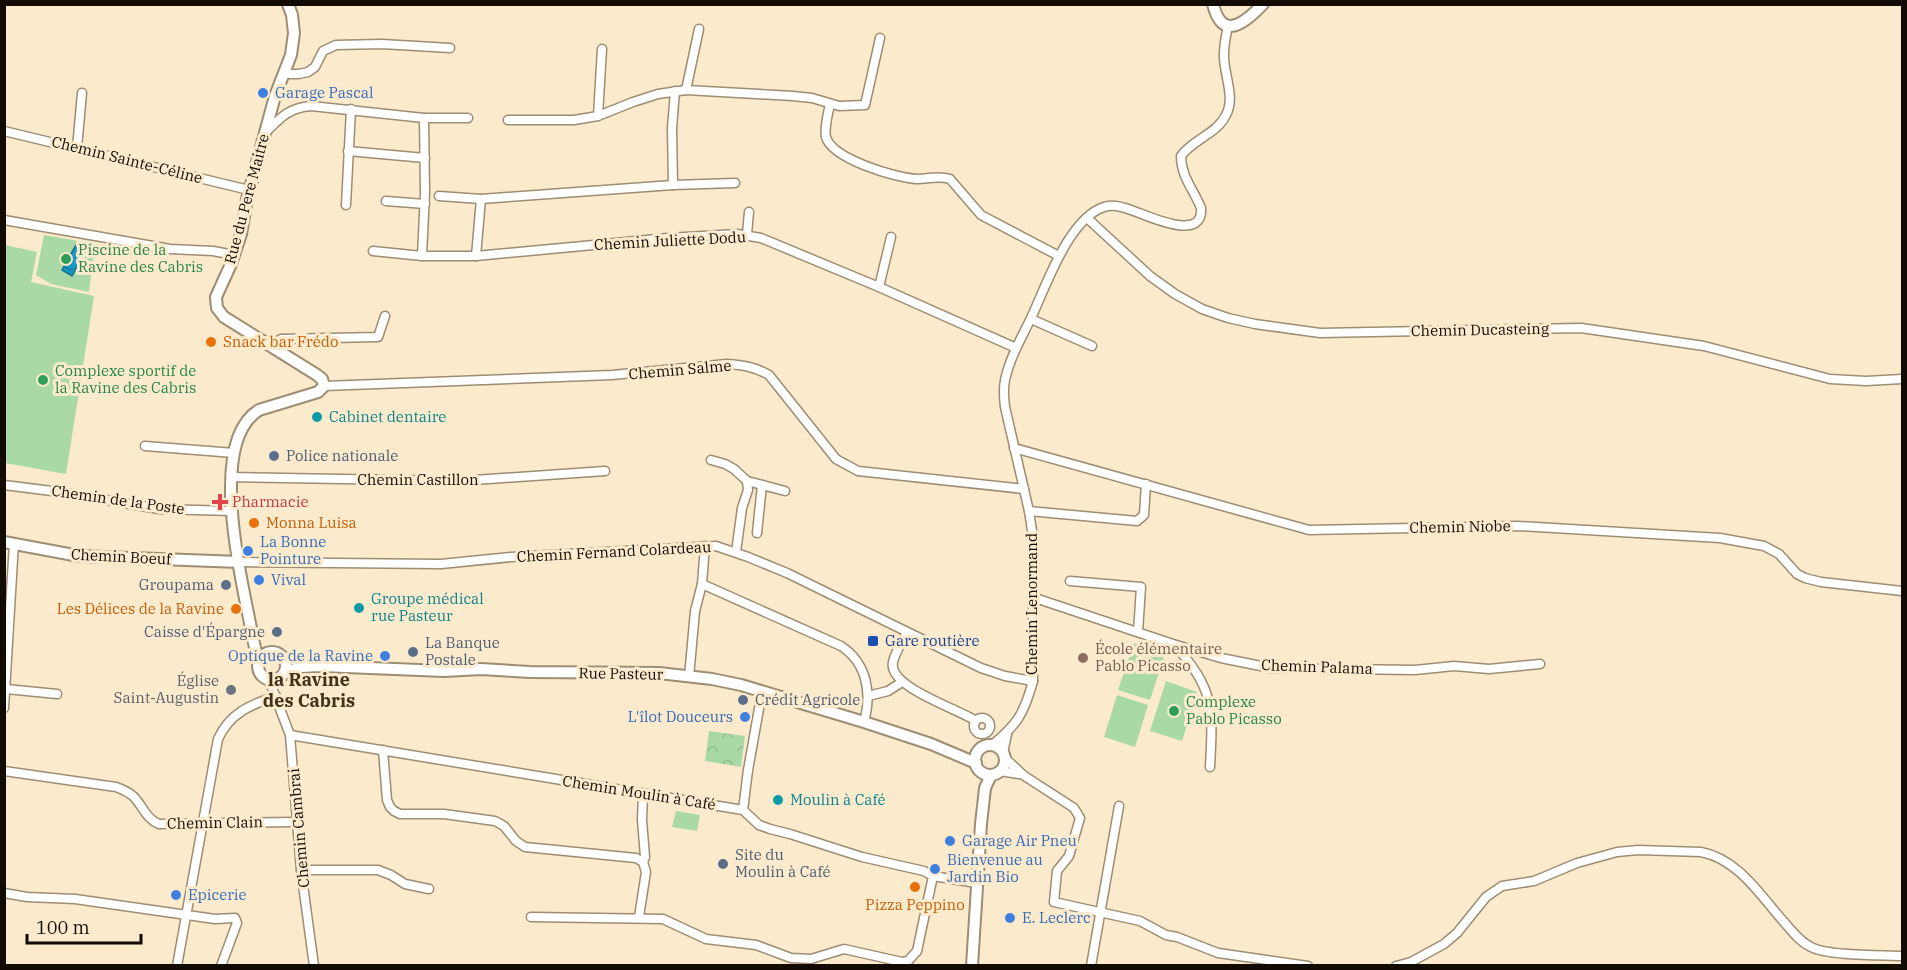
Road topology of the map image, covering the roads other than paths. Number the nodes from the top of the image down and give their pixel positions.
1 (288, 4) edge
2 (1213, 4) edge
3 (1263, 4) edge
4 (1228, 26) junction
5 (699, 29) dead end
6 (880, 38) dead end
7 (450, 48) dead end
8 (602, 49) dead end
9 (284, 74) junction
10 (686, 90) junction
11 (675, 92) junction
12 (82, 93) dead end
13 (830, 104) junction
14 (351, 109) junction
15 (598, 116) junction
16 (424, 118) junction
17 (468, 118) dead end
18 (508, 120) dead end
19 (4, 131) edge
20 (264, 134) junction
21 (77, 148) junction
22 (348, 151) junction
23 (425, 158) junction
24 (735, 183) dead end
25 (673, 185) junction
26 (249, 190) junction
27 (439, 196) dead end
28 (481, 199) junction
29 (386, 201) dead end
30 (425, 204) junction
31 (346, 206) dead end
32 (750, 212) dead end
33 (1086, 218) junction
34 (4, 220) edge
35 (747, 234) junction
36 (891, 237) dead end
37 (373, 251) dead end
38 (234, 255) junction
39 (422, 255) junction
40 (476, 255) junction
41 (1059, 256) junction
42 (879, 287) junction
43 (385, 316) dead end
44 (1030, 320) junction
45 (270, 346) junction
46 (1092, 346) dead end
47 (1016, 348) junction
48 (1902, 379) edge
49 (324, 386) junction
50 (146, 446) dead end
51 (1014, 448) junction
52 (234, 453) junction
53 (711, 460) dead end
54 (605, 471) dead end
55 (231, 477) junction
56 (747, 481) junction
57 (1146, 484) junction
58 (4, 485) edge
59 (762, 485) junction
60 (1024, 489) junction
61 (785, 491) dead end
62 (1029, 511) junction
63 (232, 512) junction
64 (757, 533) dead end
65 (9, 542) edge
66 (705, 546) junction
67 (736, 552) junction
68 (240, 562) junction
69 (1070, 581) dead end
70 (702, 584) junction
71 (1902, 591) edge
72 (1032, 597) junction
73 (907, 632) junction
74 (1138, 632) junction
75 (1173, 644) junction
76 (1202, 653) junction
77 (264, 656) junction
78 (1540, 664) dead end
79 (1196, 669) junction
80 (279, 673) junction
81 (689, 677) junction
82 (1033, 681) junction
83 (902, 682) junction
84 (6, 689) edge
85 (762, 692) junction
86 (57, 694) dead end
87 (275, 694) junction
88 (868, 696) junction
89 (4, 708) edge
90 (976, 721) dead end
91 (864, 722) junction
92 (1007, 733) junction
93 (291, 735) junction
94 (931, 744) junction
95 (991, 746) junction
96 (383, 750) junction
97 (978, 752) junction
98 (1004, 755) junction
99 (1210, 767) dead end
100 (987, 770) junction
101 (4, 771) edge
102 (1023, 775) junction
103 (643, 794) junction
104 (1119, 806) dead end
105 (743, 810) junction
106 (297, 822) junction
107 (203, 824) junction
108 (643, 862) junction
109 (301, 870) junction
110 (933, 876) junction
111 (977, 883) junction
112 (429, 889) dead end
113 (4, 893) edge
114 (1100, 912) junction
115 (187, 916) junction
116 (531, 917) dead end
117 (639, 917) junction
118 (1902, 956) edge
119 (177, 966) edge
120 (221, 966) edge
121 (314, 966) edge
122 (972, 966) edge
123 (1091, 966) edge
124 (1308, 966) edge
125 (1396, 966) edge

1 - 9 main road, Rue du Pere Maitre
2 - 4 main road
3 - 4 main road
4 - 33 street, Chemin Lenormand
5 - 10 street
6 - 13 street
7 - 9 street
8 - 15 street
9 - 20 main road, Rue du Pere Maitre
10 - 11 street
10 - 13 street
11 - 15 street
11 - 25 street
12 - 21 street
13 - 41 street
14 - 16 street
14 - 20 street
14 - 22 street
15 - 18 street
16 - 17 street
16 - 23 street
19 - 21 street, Chemin Sainte-Céline
20 - 26 main road, Rue du Pere Maitre
21 - 26 street, Chemin Sainte-Céline
22 - 23 street
22 - 31 street
23 - 30 street
24 - 25 street
25 - 28 street
26 - 38 main road, Rue du Pere Maitre
27 - 28 street
28 - 40 street
29 - 30 street
30 - 39 street
32 - 35 street
33 - 41 street, Chemin Lenormand
33 - 48 street, Chemin Ducasteing
34 - 38 street
35 - 40 street, Chemin Juliette Dodu
35 - 42 street, Chemin Juliette Dodu
36 - 42 street
37 - 39 street, Chemin Juliette Dodu
38 - 45 main road, Rue du Pere Maitre
39 - 40 street, Chemin Juliette Dodu
41 - 44 street, Chemin Lenormand
42 - 47 street, Chemin Juliette Dodu
43 - 45 street
44 - 46 street
44 - 47 street, Chemin Lenormand
45 - 49 main road, Rue du Pere Maitre
47 - 51 street, Chemin Lenormand
49 - 52 main road
49 - 60 street, Chemin Salme
50 - 52 street
51 - 57 street, Chemin Niobe
51 - 60 street, Chemin Lenormand
52 - 55 main road
53 - 56 street
54 - 55 street, Chemin Castillon
55 - 63 main road
56 - 59 street
56 - 67 street
57 - 62 street
57 - 71 street, Chemin Niobe
58 - 63 street, Chemin de la Poste
59 - 61 street
59 - 64 street
60 - 62 street, Chemin Lenormand
62 - 72 street, Chemin Lenormand
63 - 68 main road
65 - 68 main road, Chemin Boeuf
65 - 84 street
66 - 67 street, Chemin Fernand Colardeau
66 - 68 street, Chemin Fernand Colardeau
66 - 70 street
67 - 73 street, Chemin Fernand Colardeau
68 - 77 main road
69 - 74 street
70 - 81 street
70 - 88 street
72 - 74 street, Chemin Palama
72 - 82 street, Chemin Lenormand
73 - 82 street, Chemin Fernand Colardeau
73 - 83 street
74 - 75 street, Chemin Palama
75 - 76 street, Chemin Palama
75 - 79 street
76 - 78 street, Chemin Palama
76 - 79 street
77 - 80 main road, Rue Pasteur
77 - 80 main road
79 - 99 street
80 - 81 main road, Rue Pasteur
80 - 87 street, Chemin Cambrai
81 - 85 main road, Rue Pasteur
82 - 92 street, Chemin Lenormand
83 - 88 street
83 - 90 street
84 - 86 street
84 - 89 street
85 - 91 main road, Rue Pasteur
85 - 105 street
87 - 93 street, Chemin Cambrai
87 - 107 street
88 - 91 street
91 - 94 main road, Rue Pasteur
92 - 95 street, Chemin Lenormand
92 - 98 street, Chemin Lenormand
93 - 96 street, Chemin Moulin à Café
93 - 106 street, Chemin Cambrai
94 - 97 main road, Rue Pasteur
94 - 100 main road, Rue Pasteur
95 - 97 main road
95 - 98 main road
96 - 103 street, Chemin Moulin à Café
96 - 108 street
97 - 100 main road
98 - 100 main road
98 - 102 street
100 - 102 street
100 - 111 main road
101 - 107 street, Chemin Clain
102 - 114 street
103 - 105 street, Chemin Moulin à Café
103 - 108 street
104 - 114 street
105 - 110 street, Chemin Moulin à Café
106 - 107 street, Chemin Clain
106 - 109 street, Chemin Cambrai
107 - 115 street
108 - 117 street
109 - 112 street
109 - 121 street, Chemin Cambrai
110 - 111 street, Chemin Moulin à Café
110 - 117 street
111 - 122 main road
113 - 115 street
114 - 123 street
114 - 124 street
115 - 119 street
115 - 120 street
116 - 117 street
118 - 125 street

